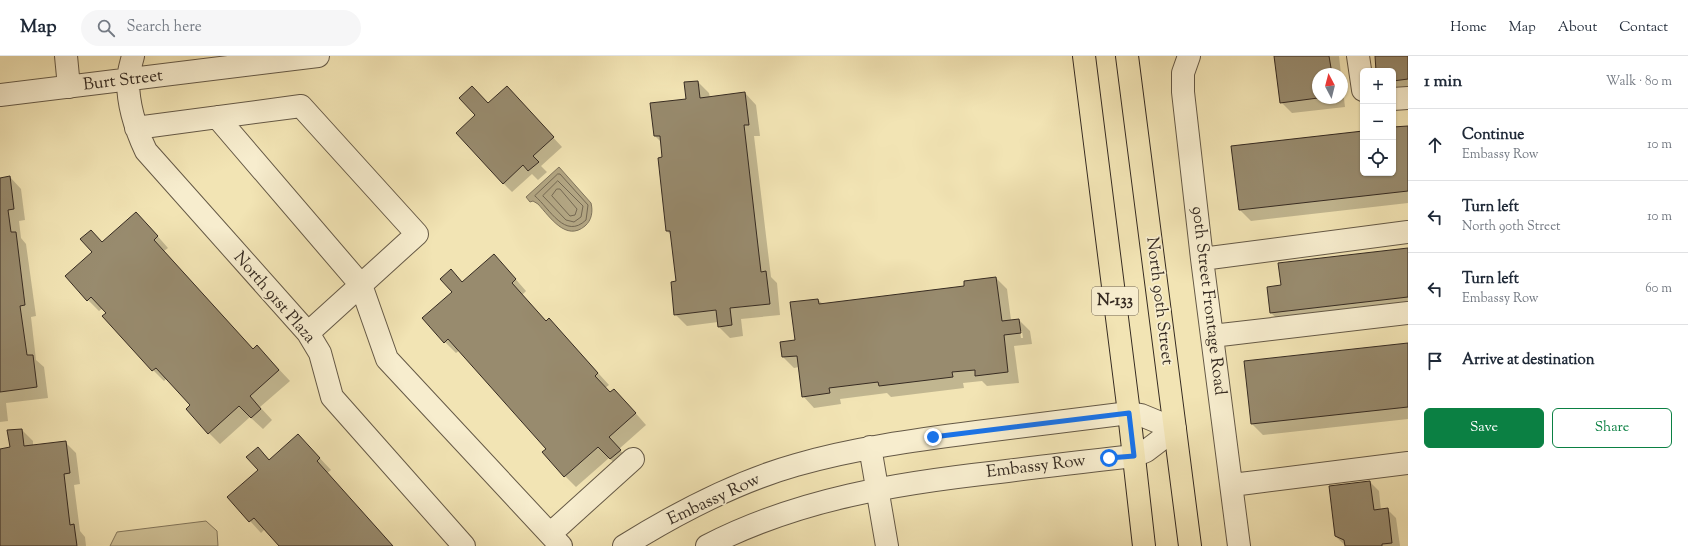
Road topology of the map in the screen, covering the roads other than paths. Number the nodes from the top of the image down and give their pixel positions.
1 (66, 56) edge
2 (133, 56) edge
3 (318, 56) edge
4 (1084, 56) edge
5 (1127, 56) edge
6 (1189, 56) edge
7 (1358, 56) edge
8 (1360, 70) edge
9 (128, 80) junction
10 (69, 87) junction
11 (0, 95) edge
12 (1408, 98) edge
13 (1396, 100) edge
14 (218, 117) junction
15 (136, 128) junction
16 (1408, 232) edge
17 (1202, 259) junction
18 (361, 286) junction
19 (1408, 313) edge
20 (308, 333) junction
21 (1212, 336) junction
22 (1129, 413) junction
23 (1175, 429) junction
24 (870, 447) junction
25 (1134, 456) junction
26 (633, 459) dead end
27 (1408, 463) edge
28 (1232, 485) junction
29 (878, 489) junction
30 (555, 540) edge
31 (464, 546) edge
32 (624, 546) edge
33 (706, 546) edge
34 (887, 546) edge
35 (1144, 546) edge
36 (1190, 546) edge
37 (1239, 546) edge

1 - 10 street
2 - 9 street
3 - 9 street, Burt Street
4 - 22 main road, N-133
5 - 23 main road, North 90th Street / N-133
6 - 17 street, 90th Street Frontage Road
7 - 8 street
9 - 10 street, Burt Street
9 - 15 street, North 91st Plaza
10 - 11 street, Burt Street
12 - 13 street
14 - 15 street
14 - 18 street
14 - 18 street
15 - 20 street, North 91st Plaza
16 - 17 street
17 - 21 street, 90th Street Frontage Road
18 - 20 street
18 - 30 street
19 - 21 street
20 - 31 street, North 91st Plaza
21 - 28 street, 90th Street Frontage Road
22 - 23 street, Embassy Row
22 - 24 street, Embassy Row
22 - 25 main road, N-133
23 - 25 street, Embassy Row
23 - 36 main road, North 90th Street / N-133
24 - 29 street
24 - 32 street, Embassy Row
25 - 29 street, Embassy Row
25 - 35 main road, N-133
26 - 30 street
27 - 28 street
28 - 37 street, 90th Street Frontage Road
29 - 33 street, Embassy Row
29 - 34 street

